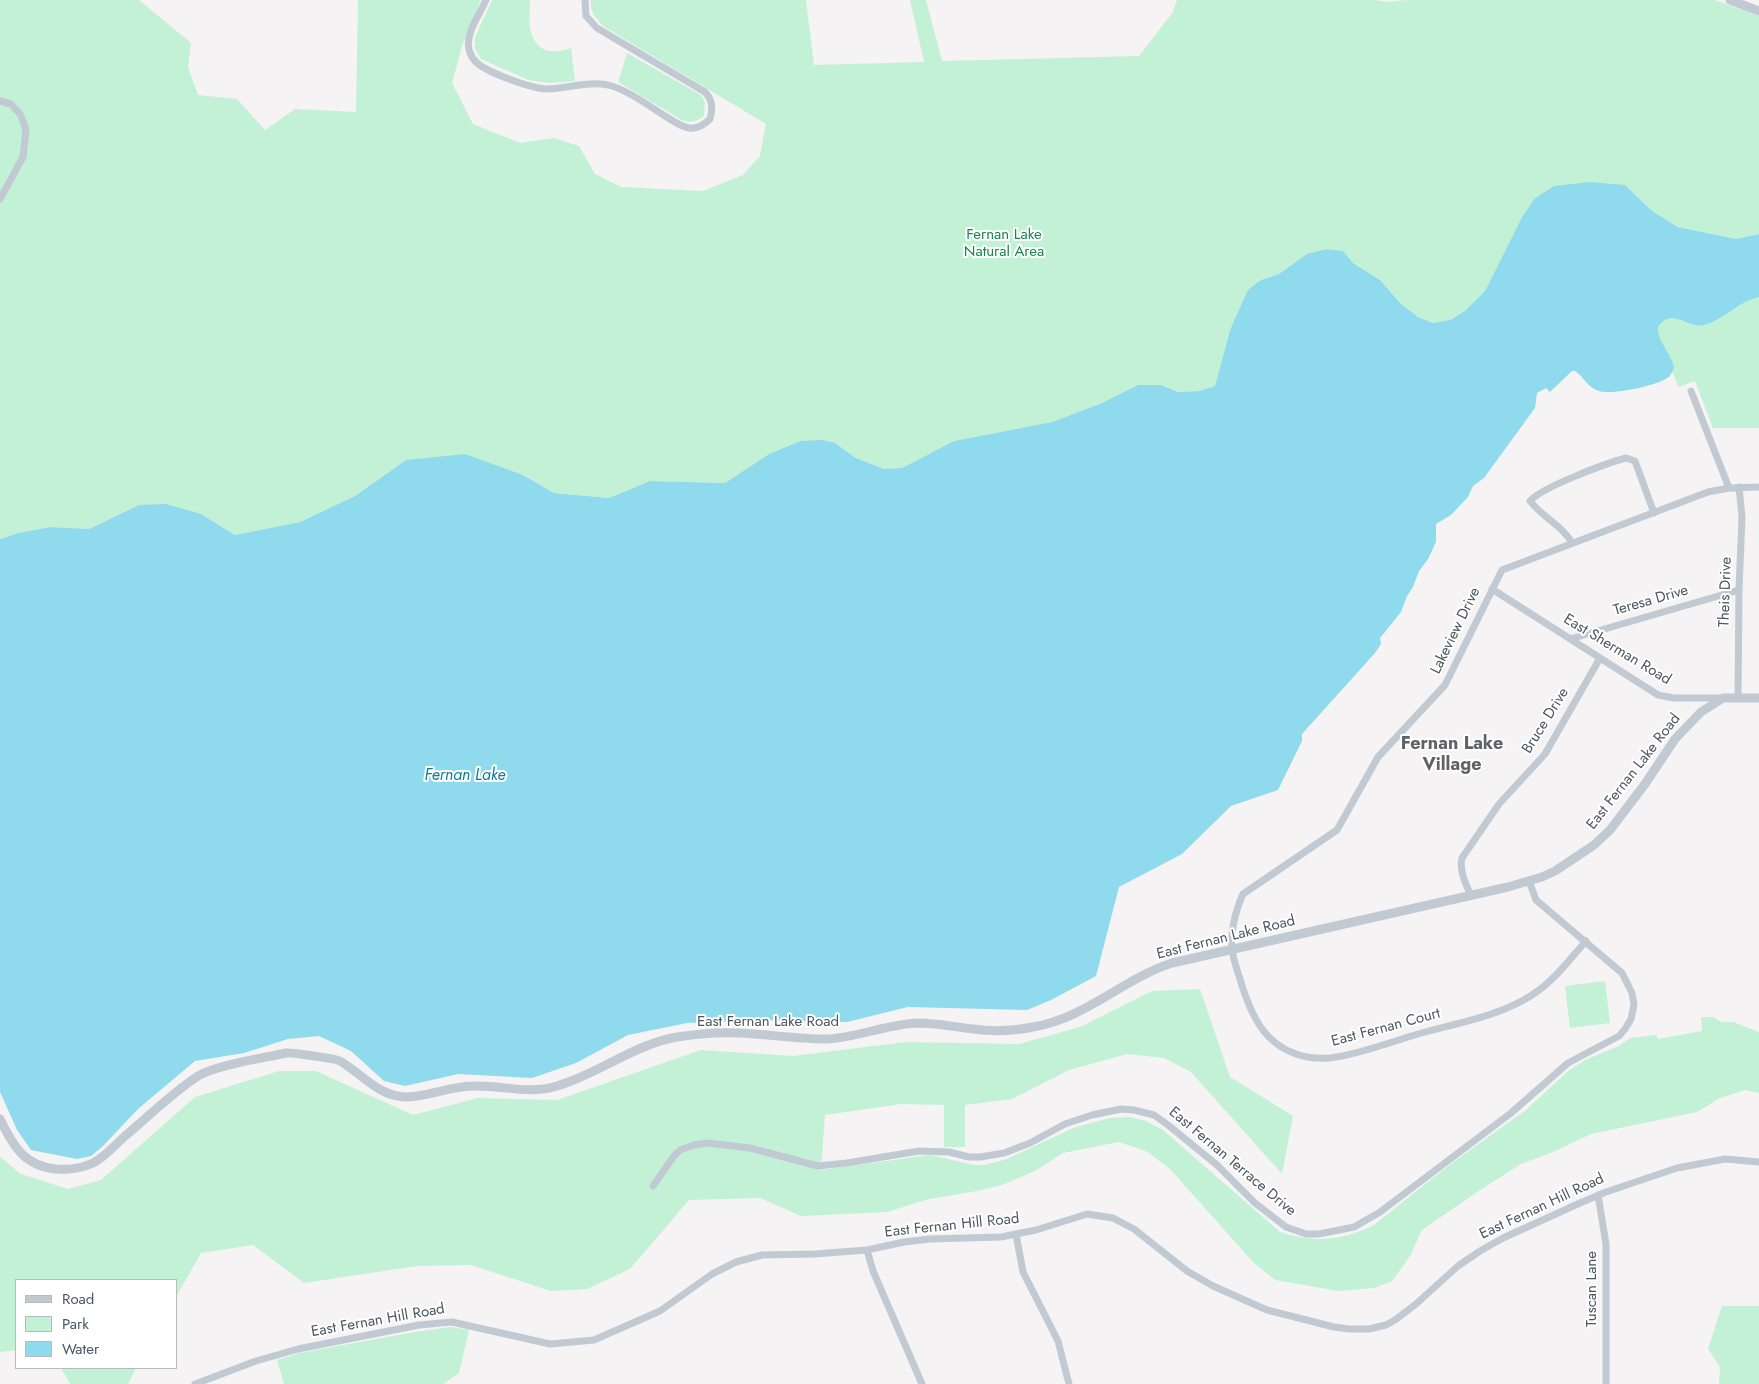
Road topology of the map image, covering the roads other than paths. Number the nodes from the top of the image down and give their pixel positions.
1 (486, 0) edge
2 (584, 0) edge
3 (1730, 0) edge
4 (1759, 11) edge
5 (0, 101) edge
6 (0, 200) edge
7 (1691, 391) dead end
8 (1738, 487) junction
9 (1759, 487) edge
10 (1729, 488) junction
11 (1654, 513) junction
12 (1572, 543) junction
13 (1492, 589) junction
14 (1739, 590) junction
15 (1570, 639) junction
16 (1600, 658) junction
17 (1723, 698) junction
18 (1738, 698) junction
19 (1759, 698) edge
20 (1529, 881) junction
21 (1471, 896) junction
22 (1586, 941) junction
23 (1232, 949) junction
24 (0, 1119) edge
25 (1759, 1162) edge
26 (653, 1186) dead end
27 (1598, 1195) junction
28 (1016, 1234) junction
29 (867, 1250) junction
30 (195, 1384) edge
31 (922, 1384) edge
32 (1069, 1384) edge
33 (1606, 1384) edge

1 - 2 street
3 - 4 street
5 - 6 street
7 - 10 street
8 - 9 street, Lakeview Drive
8 - 10 street, Lakeview Drive
8 - 14 street, Theis Drive
10 - 11 street, Lakeview Drive
11 - 12 street, Lakeview Drive
11 - 12 street
12 - 13 street, Lakeview Drive
13 - 15 street, East Sherman Road
13 - 23 street, Lakeview Drive
14 - 15 street, Teresa Drive
14 - 18 street, Theis Drive
15 - 16 street, East Sherman Road
16 - 17 street, East Sherman Road
16 - 21 street, Bruce Drive
17 - 18 street, East Sherman Road
17 - 20 street, East Fernan Lake Road
18 - 19 street, East Sherman Road
20 - 21 street, East Fernan Lake Road
20 - 22 street, East Fernan Terrace Drive
21 - 23 street, East Fernan Lake Road
22 - 23 street, East Fernan Court
22 - 26 street, East Fernan Terrace Drive
23 - 24 street, East Fernan Lake Road
25 - 27 street, East Fernan Hill Road
27 - 28 street, East Fernan Hill Road
27 - 33 street, Tuscan Lane
28 - 29 street, East Fernan Hill Road
28 - 32 street
29 - 30 street, East Fernan Hill Road
29 - 31 street

